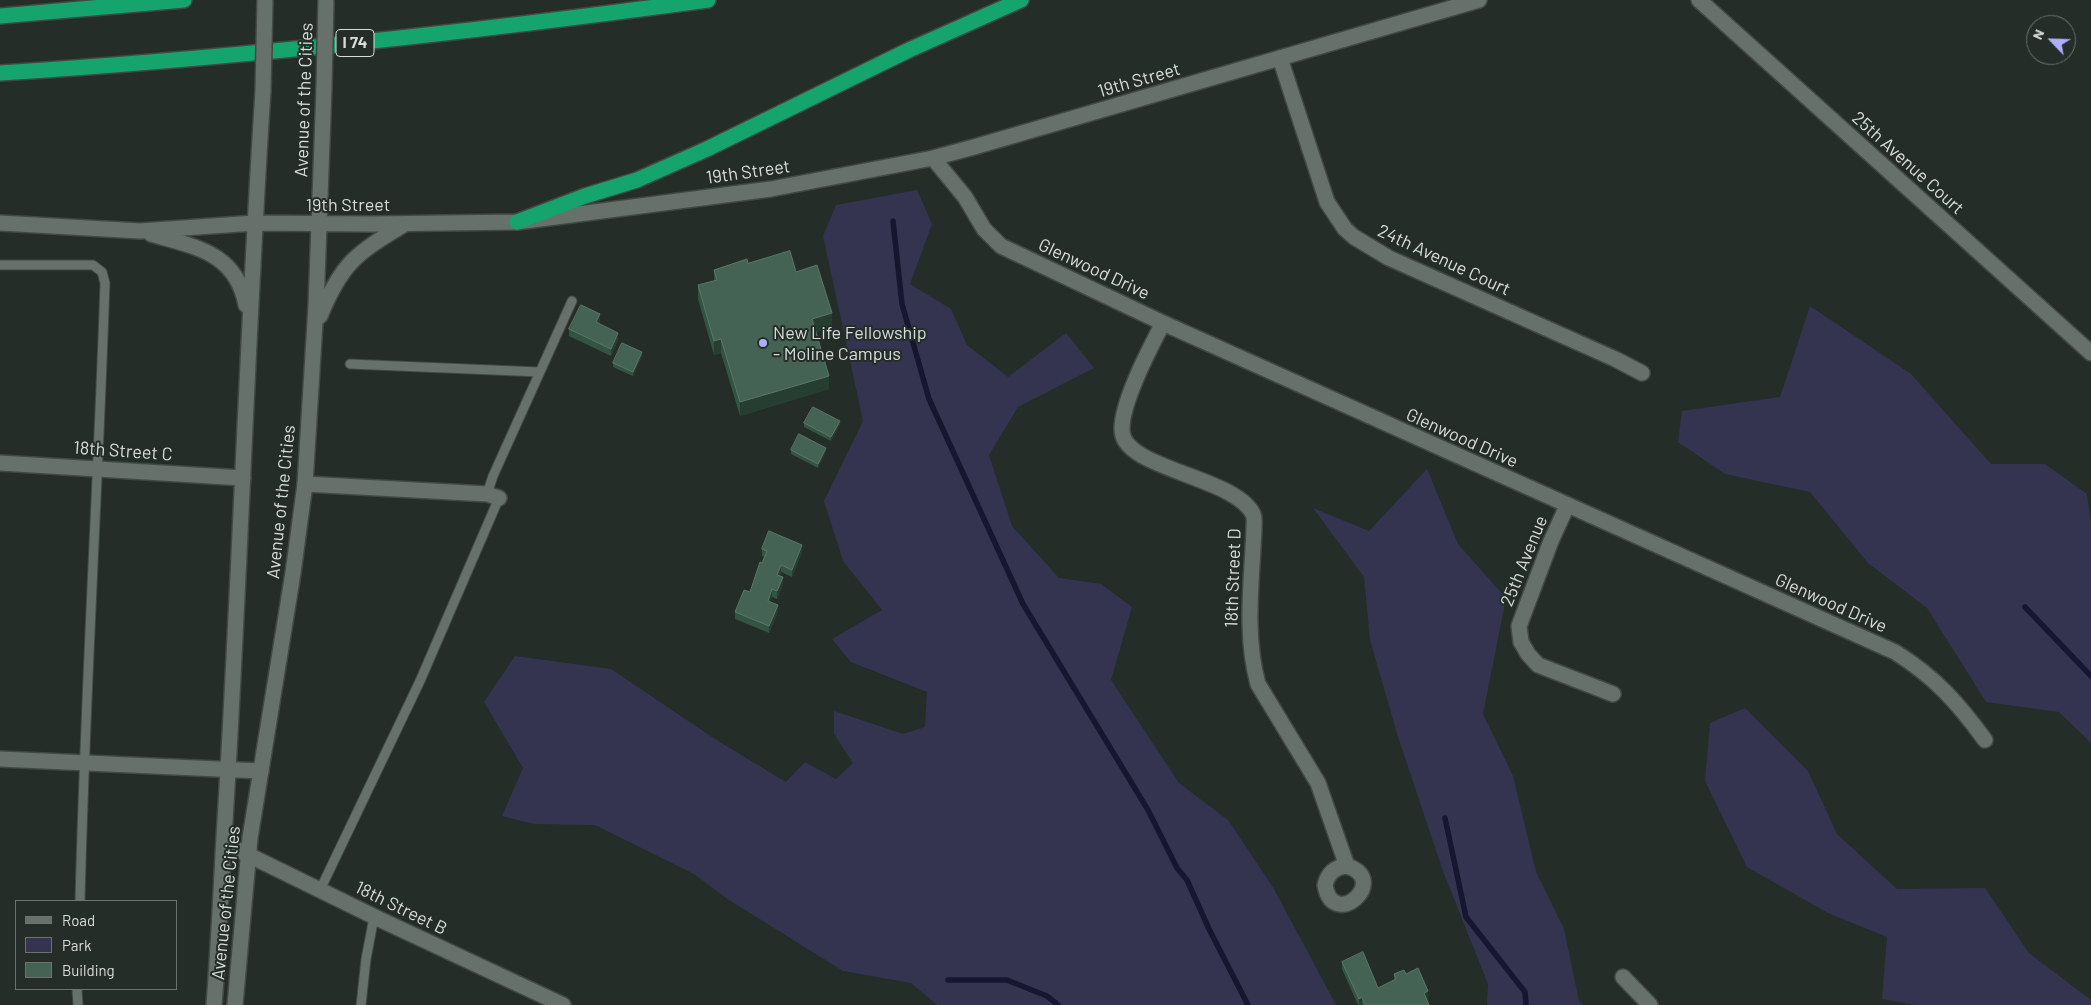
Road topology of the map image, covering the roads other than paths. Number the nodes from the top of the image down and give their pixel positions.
1 (184, 0) edge
2 (265, 0) edge
3 (326, 0) edge
4 (708, 0) edge
5 (1021, 0) edge
6 (1479, 0) edge
7 (1699, 0) edge
8 (0, 16) edge
9 (1280, 58) junction
10 (0, 73) edge
11 (933, 158) junction
12 (517, 222) junction
13 (0, 223) edge
14 (255, 223) junction
15 (406, 223) junction
16 (318, 224) junction
17 (140, 231) junction
18 (0, 265) edge
19 (572, 301) dead end
20 (1163, 323) junction
21 (315, 329) junction
22 (251, 333) junction
23 (2091, 353) edge
24 (350, 364) dead end
25 (540, 372) junction
26 (1642, 373) dead end
27 (0, 463) edge
28 (99, 468) junction
29 (243, 478) junction
30 (305, 484) junction
31 (492, 496) junction
32 (1567, 506) junction
33 (1613, 694) dead end
34 (1985, 740) dead end
35 (0, 759) edge
36 (83, 764) junction
37 (229, 769) junction
38 (261, 771) junction
39 (224, 842) junction
40 (248, 854) junction
41 (1347, 866) dead end
42 (320, 890) junction
43 (80, 900) edge
44 (374, 917) junction
45 (1623, 977) dead end
46 (77, 990) edge
47 (78, 1005) edge
48 (214, 1005) edge
49 (235, 1005) edge
50 (361, 1005) edge
51 (563, 1005) edge
52 (1650, 1005) edge

1 - 8 highway
2 - 14 street, Avenue of the Cities, bridge
3 - 16 street, Avenue of the Cities, bridge
4 - 10 highway, I 74
5 - 12 highway
6 - 9 street, 19th Street
7 - 23 street, 25th Avenue Court
9 - 11 street, 19th Street
9 - 26 street, 24th Avenue Court
11 - 12 street, 19th Street
11 - 20 street, Glenwood Drive
12 - 15 street, 19th Street
13 - 17 street, 19th Street
14 - 16 street, 19th Street
14 - 17 street, 19th Street
14 - 22 street, Avenue of the Cities
15 - 16 street, 19th Street
15 - 21 street
16 - 21 street, Avenue of the Cities
17 - 22 street
18 - 28 lane
19 - 25 lane
20 - 32 street, Glenwood Drive
20 - 41 street, 18th Street D
21 - 30 street, Avenue of the Cities
22 - 29 street, Avenue of the Cities
24 - 25 lane
25 - 31 lane
27 - 28 street, 18th Street C
28 - 29 street, 18th Street C
28 - 36 lane
29 - 37 street, Avenue of the Cities
30 - 31 street
30 - 38 street, Avenue of the Cities
31 - 42 lane
32 - 33 street, 25th Avenue
32 - 34 street, Glenwood Drive
35 - 36 street
36 - 37 street
36 - 43 lane
37 - 38 street
37 - 39 street, Avenue of the Cities
38 - 40 street, Avenue of the Cities
39 - 40 street, 18th Street B
39 - 48 street, Avenue of the Cities
40 - 42 street, 18th Street B
40 - 49 street, Avenue of the Cities
42 - 44 street, 18th Street B
44 - 50 lane
44 - 51 street, 18th Street B
45 - 52 street
46 - 47 lane

